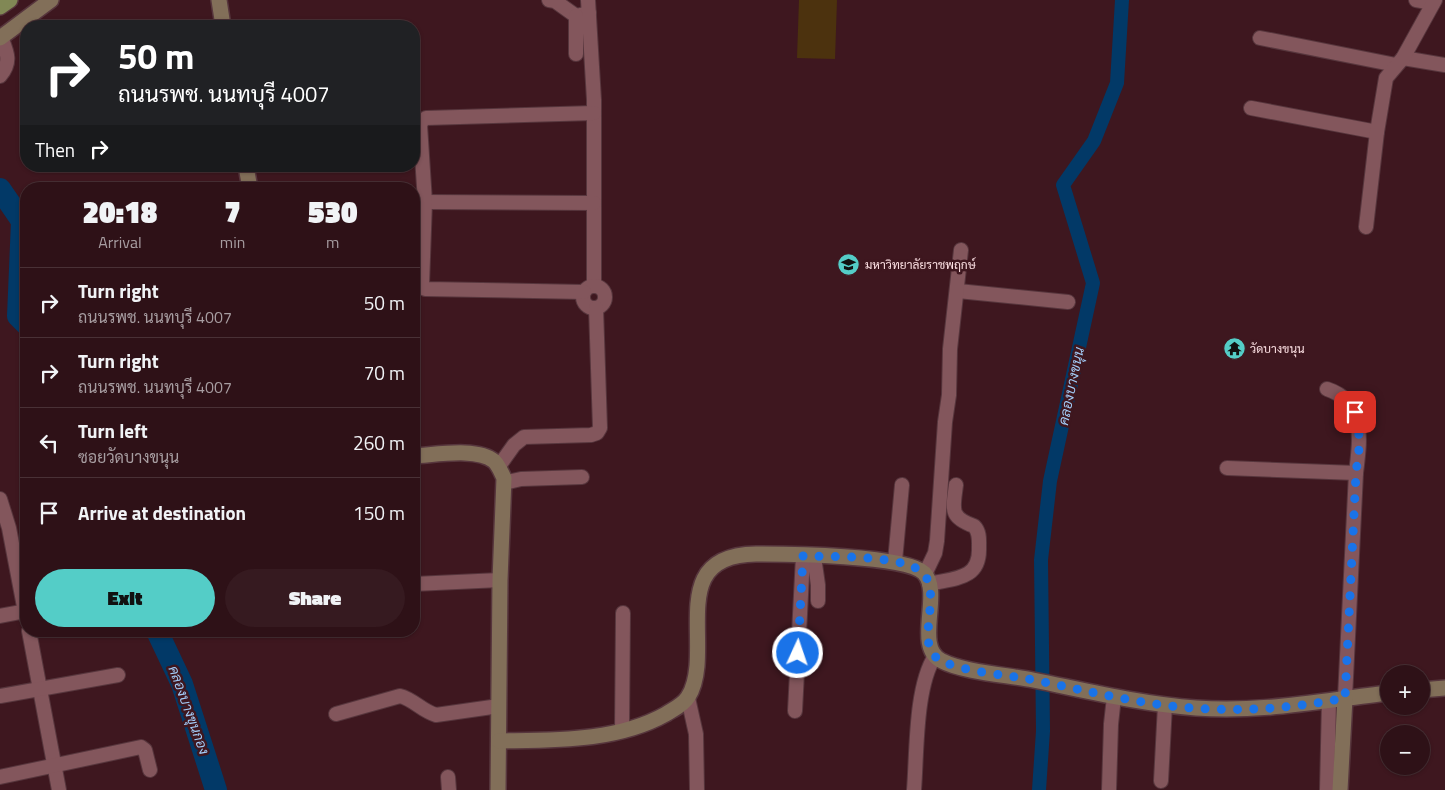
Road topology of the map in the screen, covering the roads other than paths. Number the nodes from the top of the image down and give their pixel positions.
1 (10, 0) edge
2 (51, 0) edge
3 (219, 0) edge
4 (548, 0) edge
5 (1416, 0) edge
6 (1434, 2) edge
7 (0, 7) edge
8 (584, 10) edge
9 (23, 20) edge
10 (222, 20) edge
11 (20, 22) edge
12 (0, 37) edge
13 (1260, 38) dead end
14 (576, 54) dead end
15 (1400, 62) junction
16 (1445, 65) edge
17 (0, 76) edge
18 (1251, 108) dead end
19 (594, 113) junction
20 (1377, 132) junction
21 (425, 202) junction
22 (594, 203) junction
23 (1366, 227) dead end
24 (962, 250) dead end
25 (589, 289) junction
26 (958, 291) junction
27 (1068, 302) dead end
28 (1327, 389) dead end
29 (420, 456) edge
30 (499, 466) junction
31 (1227, 468) dead end
32 (1356, 473) junction
33 (582, 477) dead end
34 (504, 483) junction
35 (902, 485) dead end
36 (956, 485) dead end
37 (0, 499) edge
38 (5, 529) edge
39 (808, 556) junction
40 (895, 562) junction
41 (927, 579) junction
42 (500, 580) junction
43 (420, 584) edge
44 (20, 589) edge
45 (818, 602) dead end
46 (623, 613) dead end
47 (20, 614) edge
48 (0, 616) edge
49 (30, 637) edge
50 (935, 656) junction
51 (118, 675) dead end
52 (1445, 688) edge
53 (40, 689) junction
54 (1430, 689) edge
55 (1380, 695) edge
56 (0, 696) edge
57 (1114, 697) junction
58 (688, 698) junction
59 (1345, 698) junction
60 (1329, 701) junction
61 (1165, 705) junction
62 (498, 706) junction
63 (795, 711) dead end
64 (336, 714) dead end
65 (622, 731) junction
66 (499, 741) junction
67 (55, 766) junction
68 (150, 770) dead end
69 (0, 777) edge
70 (1161, 780) dead end
71 (59, 790) edge
72 (498, 790) edge
73 (697, 790) edge
74 (914, 790) edge
75 (1109, 790) edge
76 (1326, 790) edge
77 (1340, 790) edge

1 - 7 main road
2 - 9 street
3 - 10 street
4 - 8 street
5 - 6 street
6 - 15 street
8 - 14 street
8 - 19 street
11 - 12 street
12 - 17 street
13 - 15 street
15 - 16 street
15 - 20 street
18 - 20 street
19 - 21 street
19 - 22 street
20 - 23 street
21 - 22 street
21 - 25 street
22 - 25 street
24 - 26 street
25 - 30 street
26 - 27 street
26 - 41 street
28 - 32 street
29 - 30 street
30 - 34 street
31 - 32 street
32 - 59 street
33 - 34 street
34 - 42 street
35 - 40 street
36 - 41 street
37 - 38 street
38 - 44 street
39 - 40 street
39 - 45 street
39 - 58 street
39 - 63 street
40 - 41 street
41 - 50 street
42 - 43 street
42 - 62 street
46 - 65 street
47 - 48 street
49 - 53 street
50 - 57 street
50 - 74 street
51 - 53 street
52 - 54 street
53 - 56 street
53 - 67 street
55 - 59 street
57 - 61 street
57 - 75 street
58 - 65 street
58 - 73 street
59 - 60 street
59 - 77 street
60 - 61 street
60 - 76 street
61 - 70 street
62 - 64 street
62 - 66 street
65 - 66 street
66 - 72 street
67 - 68 street
67 - 69 street
67 - 71 street

